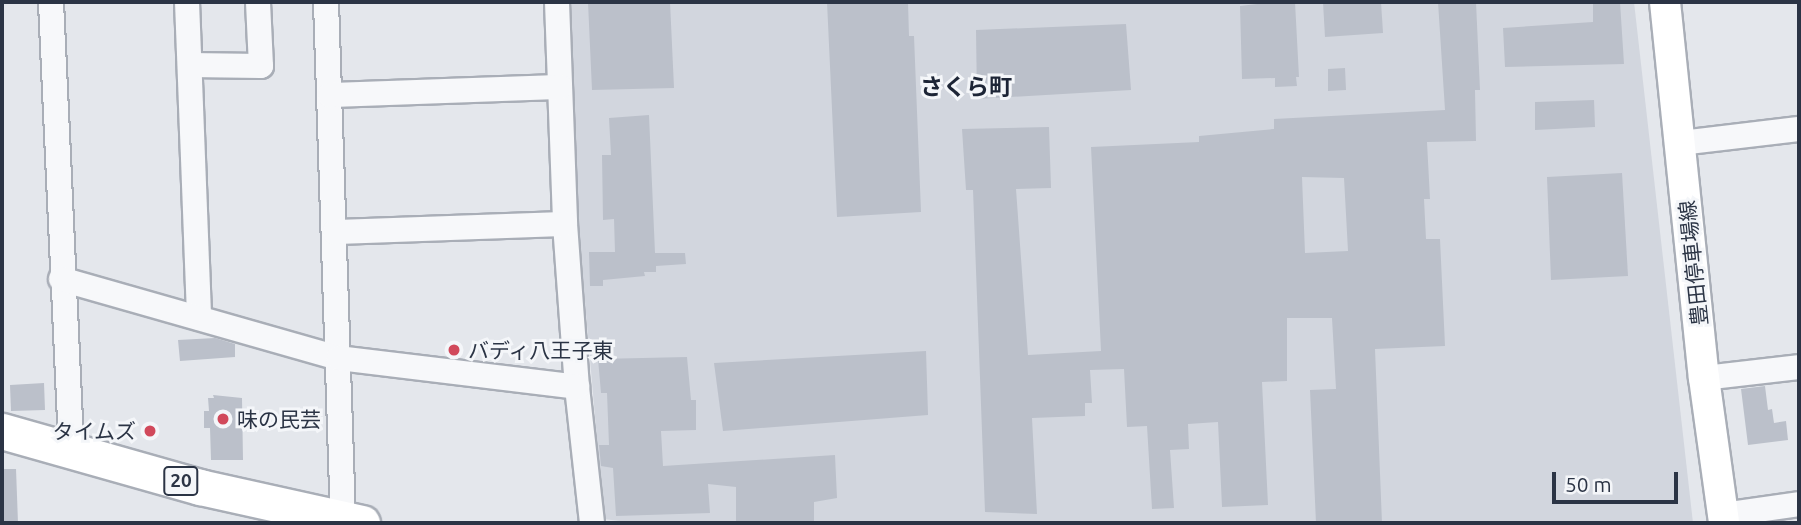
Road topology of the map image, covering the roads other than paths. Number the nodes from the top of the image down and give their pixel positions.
1 (51, 2) edge
2 (187, 2) edge
3 (258, 2) edge
4 (326, 2) edge
5 (557, 2) edge
6 (1665, 2) edge
7 (190, 65) junction
8 (560, 87) junction
9 (330, 96) junction
10 (1799, 129) edge
11 (1681, 143) junction
12 (565, 224) junction
13 (335, 232) junction
14 (61, 279) junction
15 (199, 318) junction
16 (339, 358) junction
17 (1799, 367) edge
18 (1704, 377) junction
19 (577, 387) junction
20 (2, 431) edge
21 (71, 450) junction
22 (1799, 504) edge
23 (1723, 519) edge
24 (340, 521) edge
25 (592, 523) edge

1 - 14 street
2 - 7 street
3 - 7 street
4 - 9 street
5 - 8 street
6 - 11 main road, 豊田停車場線
7 - 15 street
8 - 9 street
8 - 12 street
9 - 13 street
10 - 11 street
11 - 18 main road, 豊田停車場線
12 - 13 street
12 - 19 street
13 - 16 street
14 - 15 street
14 - 21 street
15 - 16 street
16 - 19 street
16 - 24 street
17 - 18 street
18 - 23 main road, 豊田停車場線
19 - 25 street
20 - 21 highway, 20
21 - 24 highway, 20
22 - 23 street

